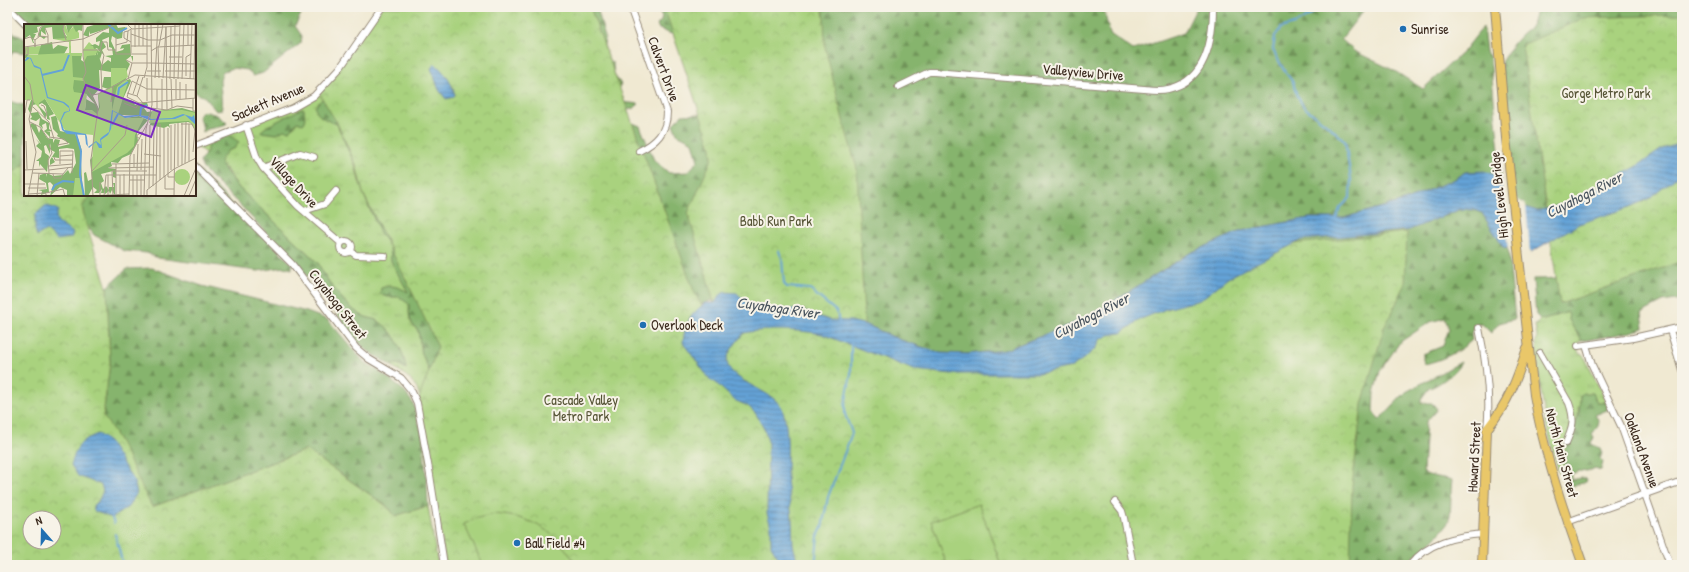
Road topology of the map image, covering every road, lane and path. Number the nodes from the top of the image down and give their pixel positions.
1 (8, 7) edge
2 (630, 7) edge
3 (1213, 7) edge
4 (1496, 7) edge
5 (379, 8) edge
6 (25, 24) edge
7 (898, 87) dead end
8 (246, 125) junction
9 (196, 146) edge
10 (639, 151) dead end
11 (314, 157) dead end
12 (196, 167) edge
13 (263, 168) junction
14 (336, 191) dead end
15 (304, 211) junction
16 (385, 256) dead end
17 (1682, 327) edge
18 (1479, 328) dead end
19 (1670, 330) junction
20 (1528, 344) junction
21 (1586, 345) junction
22 (1578, 346) dead end
23 (1540, 353) dead end
24 (1682, 370) edge
25 (1487, 429) junction
26 (1566, 443) dead end
27 (1682, 481) edge
28 (1645, 494) junction
29 (1115, 502) dead end
30 (1568, 522) junction
31 (1484, 534) junction
32 (444, 565) edge
33 (1134, 565) edge
34 (1410, 565) edge
35 (1482, 565) edge
36 (1583, 565) edge
37 (1670, 565) edge

1 - 6 street
2 - 10 street, Calvert Drive
3 - 7 street, Valleyview Drive
4 - 20 main road, High Level Bridge
5 - 8 street, Sackett Avenue
8 - 9 street, Sackett Avenue
8 - 13 street, Village Drive
11 - 13 street
12 - 32 street, Cuyahoga Street
13 - 15 street, Village Drive
14 - 15 street
15 - 16 street, Village Drive
17 - 19 street
18 - 25 street, Howard Street
19 - 21 street
19 - 24 street
20 - 25 main road
20 - 30 main road, North Main Street
21 - 22 street
21 - 28 street, Oakland Avenue
23 - 26 street
25 - 31 main road, Howard Street
27 - 28 street
28 - 30 street
28 - 37 street, Oakland Avenue
29 - 33 street
30 - 36 main road, North Main Street
31 - 34 street
31 - 35 main road, Howard Street

